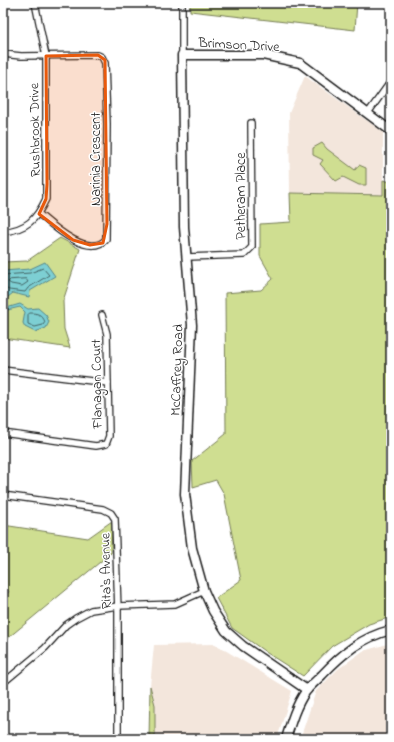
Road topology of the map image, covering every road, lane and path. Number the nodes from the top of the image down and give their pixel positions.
1 (35, 3) edge
2 (182, 3) edge
3 (3, 54) edge
4 (182, 55) junction
5 (46, 56) junction
6 (391, 81) edge
7 (368, 113) junction
8 (251, 123) dead end
9 (391, 131) edge
10 (39, 214) junction
11 (3, 232) edge
12 (187, 258) junction
13 (102, 315) dead end
14 (3, 370) edge
15 (108, 383) junction
16 (3, 433) edge
17 (3, 494) edge
18 (204, 591) junction
19 (118, 606) junction
20 (391, 630) edge
21 (3, 683) edge
22 (307, 690) junction
23 (118, 739) edge
24 (286, 739) edge

1 - 5 street, Rushbrook Drive
2 - 4 street, McCaffrey Road
3 - 5 street
4 - 7 street, Brimson Drive
4 - 12 street, McCaffrey Road
5 - 10 street, Rushbrook Drive
5 - 10 street, Narinia Crescent
6 - 7 street
7 - 9 street, Brimson Drive
8 - 12 street, Petheram Place
10 - 11 street, Rushbrook Drive
12 - 18 street, McCaffrey Road
13 - 15 street, Flanagan Court
14 - 15 street
15 - 16 street, Flanagan Court
17 - 19 street, Rita's Avenue
18 - 19 street
18 - 22 street, McCaffrey Road
19 - 21 street
19 - 23 street, Rita's Avenue
20 - 22 street
22 - 24 street

